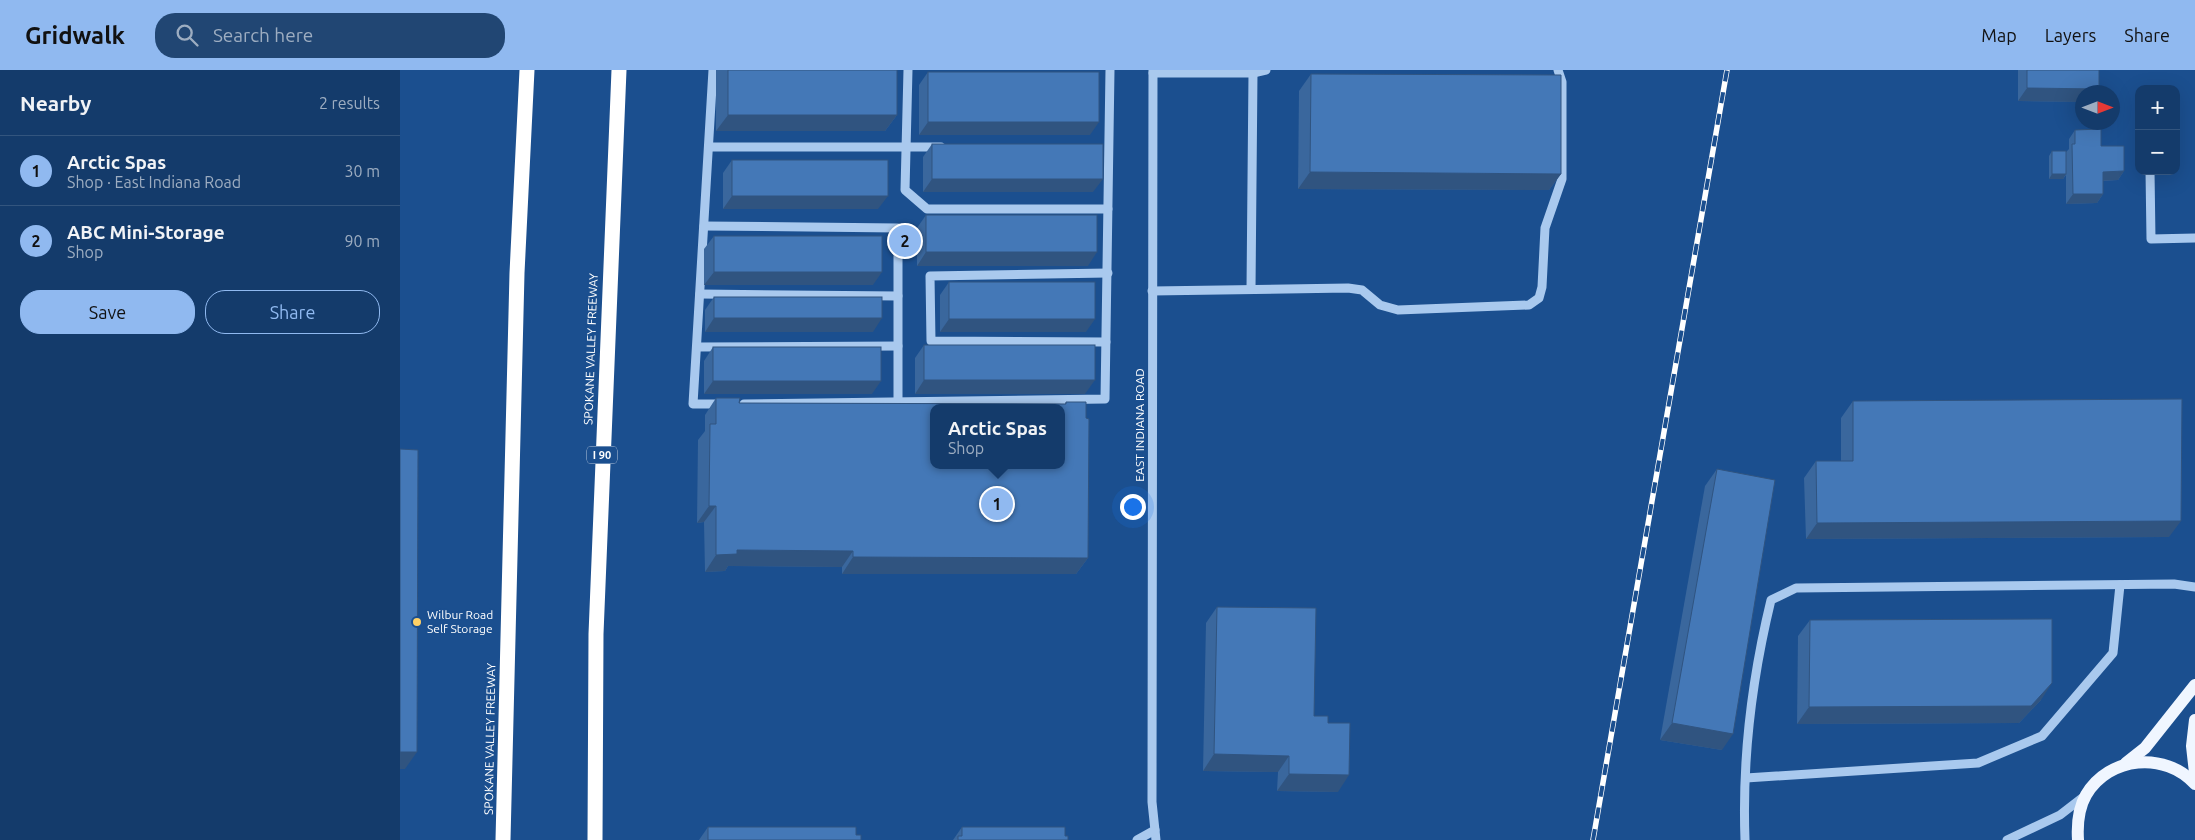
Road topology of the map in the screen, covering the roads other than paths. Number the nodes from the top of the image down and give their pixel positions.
1 (527, 70) edge
2 (619, 70) edge
3 (713, 70) edge
4 (908, 70) edge
5 (1110, 70) edge
6 (1266, 70) edge
7 (1558, 70) edge
8 (1153, 72) edge
9 (1253, 73) junction
10 (709, 147) junction
11 (905, 147) junction
12 (954, 147) edge
13 (2150, 175) edge
14 (1108, 209) junction
15 (704, 226) junction
16 (2195, 238) edge
17 (1108, 273) junction
18 (1251, 289) junction
19 (1152, 291) junction
20 (700, 294) junction
21 (898, 296) junction
22 (1106, 342) junction
23 (898, 346) junction
24 (697, 347) junction
25 (898, 402) junction
26 (2120, 585) junction
27 (2195, 587) edge
28 (2195, 685) edge
29 (2195, 720) edge
30 (2121, 765) junction
31 (2195, 773) edge
32 (1746, 778) junction
33 (2195, 784) edge
34 (2086, 795) junction
35 (1155, 830) junction
36 (502, 840) edge
37 (595, 840) edge
38 (1137, 840) edge
39 (1156, 840) edge
40 (1745, 840) edge
41 (2007, 840) edge
42 (2078, 840) edge

1 - 36 highway, SPOKANE VALLEY FREEWAY
2 - 37 highway, SPOKANE VALLEY FREEWAY / I 90
3 - 10 street
4 - 11 street
5 - 14 street
6 - 9 street
7 - 18 street
8 - 9 street
8 - 19 street, EAST INDIANA ROAD
9 - 18 street
10 - 11 street
10 - 15 street
11 - 12 street
11 - 14 street
13 - 16 street
14 - 17 street
15 - 20 street
15 - 21 street
17 - 22 street
17 - 22 street
18 - 19 street
19 - 35 street, EAST INDIANA ROAD
20 - 21 street
20 - 24 street
21 - 23 street
22 - 25 street
23 - 24 street
23 - 25 street
24 - 25 street
26 - 27 street
26 - 32 street
26 - 32 street
28 - 30 main road
29 - 31 main road
30 - 33 main road
30 - 34 main road
32 - 40 street
34 - 41 street
34 - 42 main road
35 - 38 street
35 - 39 street, EAST INDIANA ROAD

